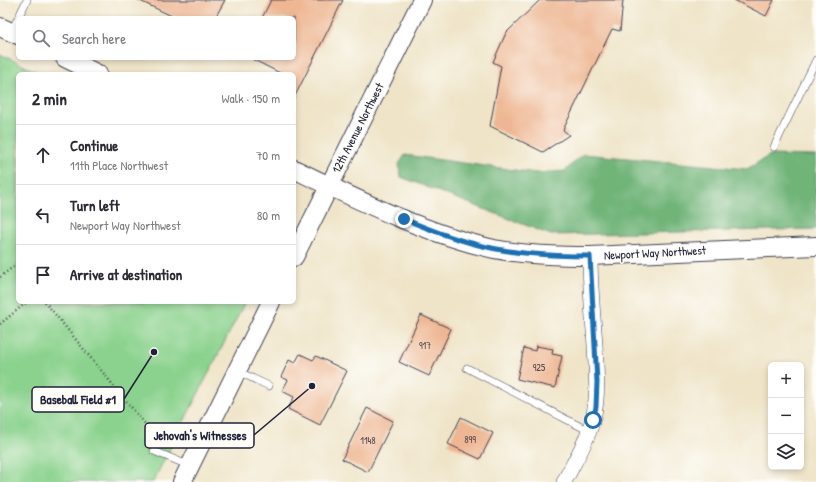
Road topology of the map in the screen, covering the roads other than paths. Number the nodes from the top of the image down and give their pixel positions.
1 (26, 0) edge
2 (422, 0) edge
3 (18, 16) edge
4 (16, 19) edge
5 (10, 31) edge
6 (69, 60) edge
7 (816, 60) edge
8 (94, 72) edge
9 (774, 147) dead end
10 (296, 170) edge
11 (329, 186) junction
12 (816, 246) edge
13 (296, 253) edge
14 (590, 256) junction
15 (270, 304) edge
16 (467, 368) dead end
17 (237, 370) junction
18 (269, 386) dead end
19 (589, 431) junction
20 (154, 451) dead end
21 (190, 466) junction
22 (182, 482) edge
23 (564, 482) edge

1 - 3 lane
2 - 11 street, 12th Avenue Northwest
4 - 5 lane
6 - 8 street
7 - 9 lane
10 - 11 street, Newport Way Northwest
11 - 13 street, 12th Avenue Northwest
11 - 14 street, Newport Way Northwest
12 - 14 street, Newport Way Northwest
14 - 19 street
15 - 17 street
16 - 19 lane
17 - 18 lane
17 - 21 street
19 - 23 street
20 - 21 lane
21 - 22 street

